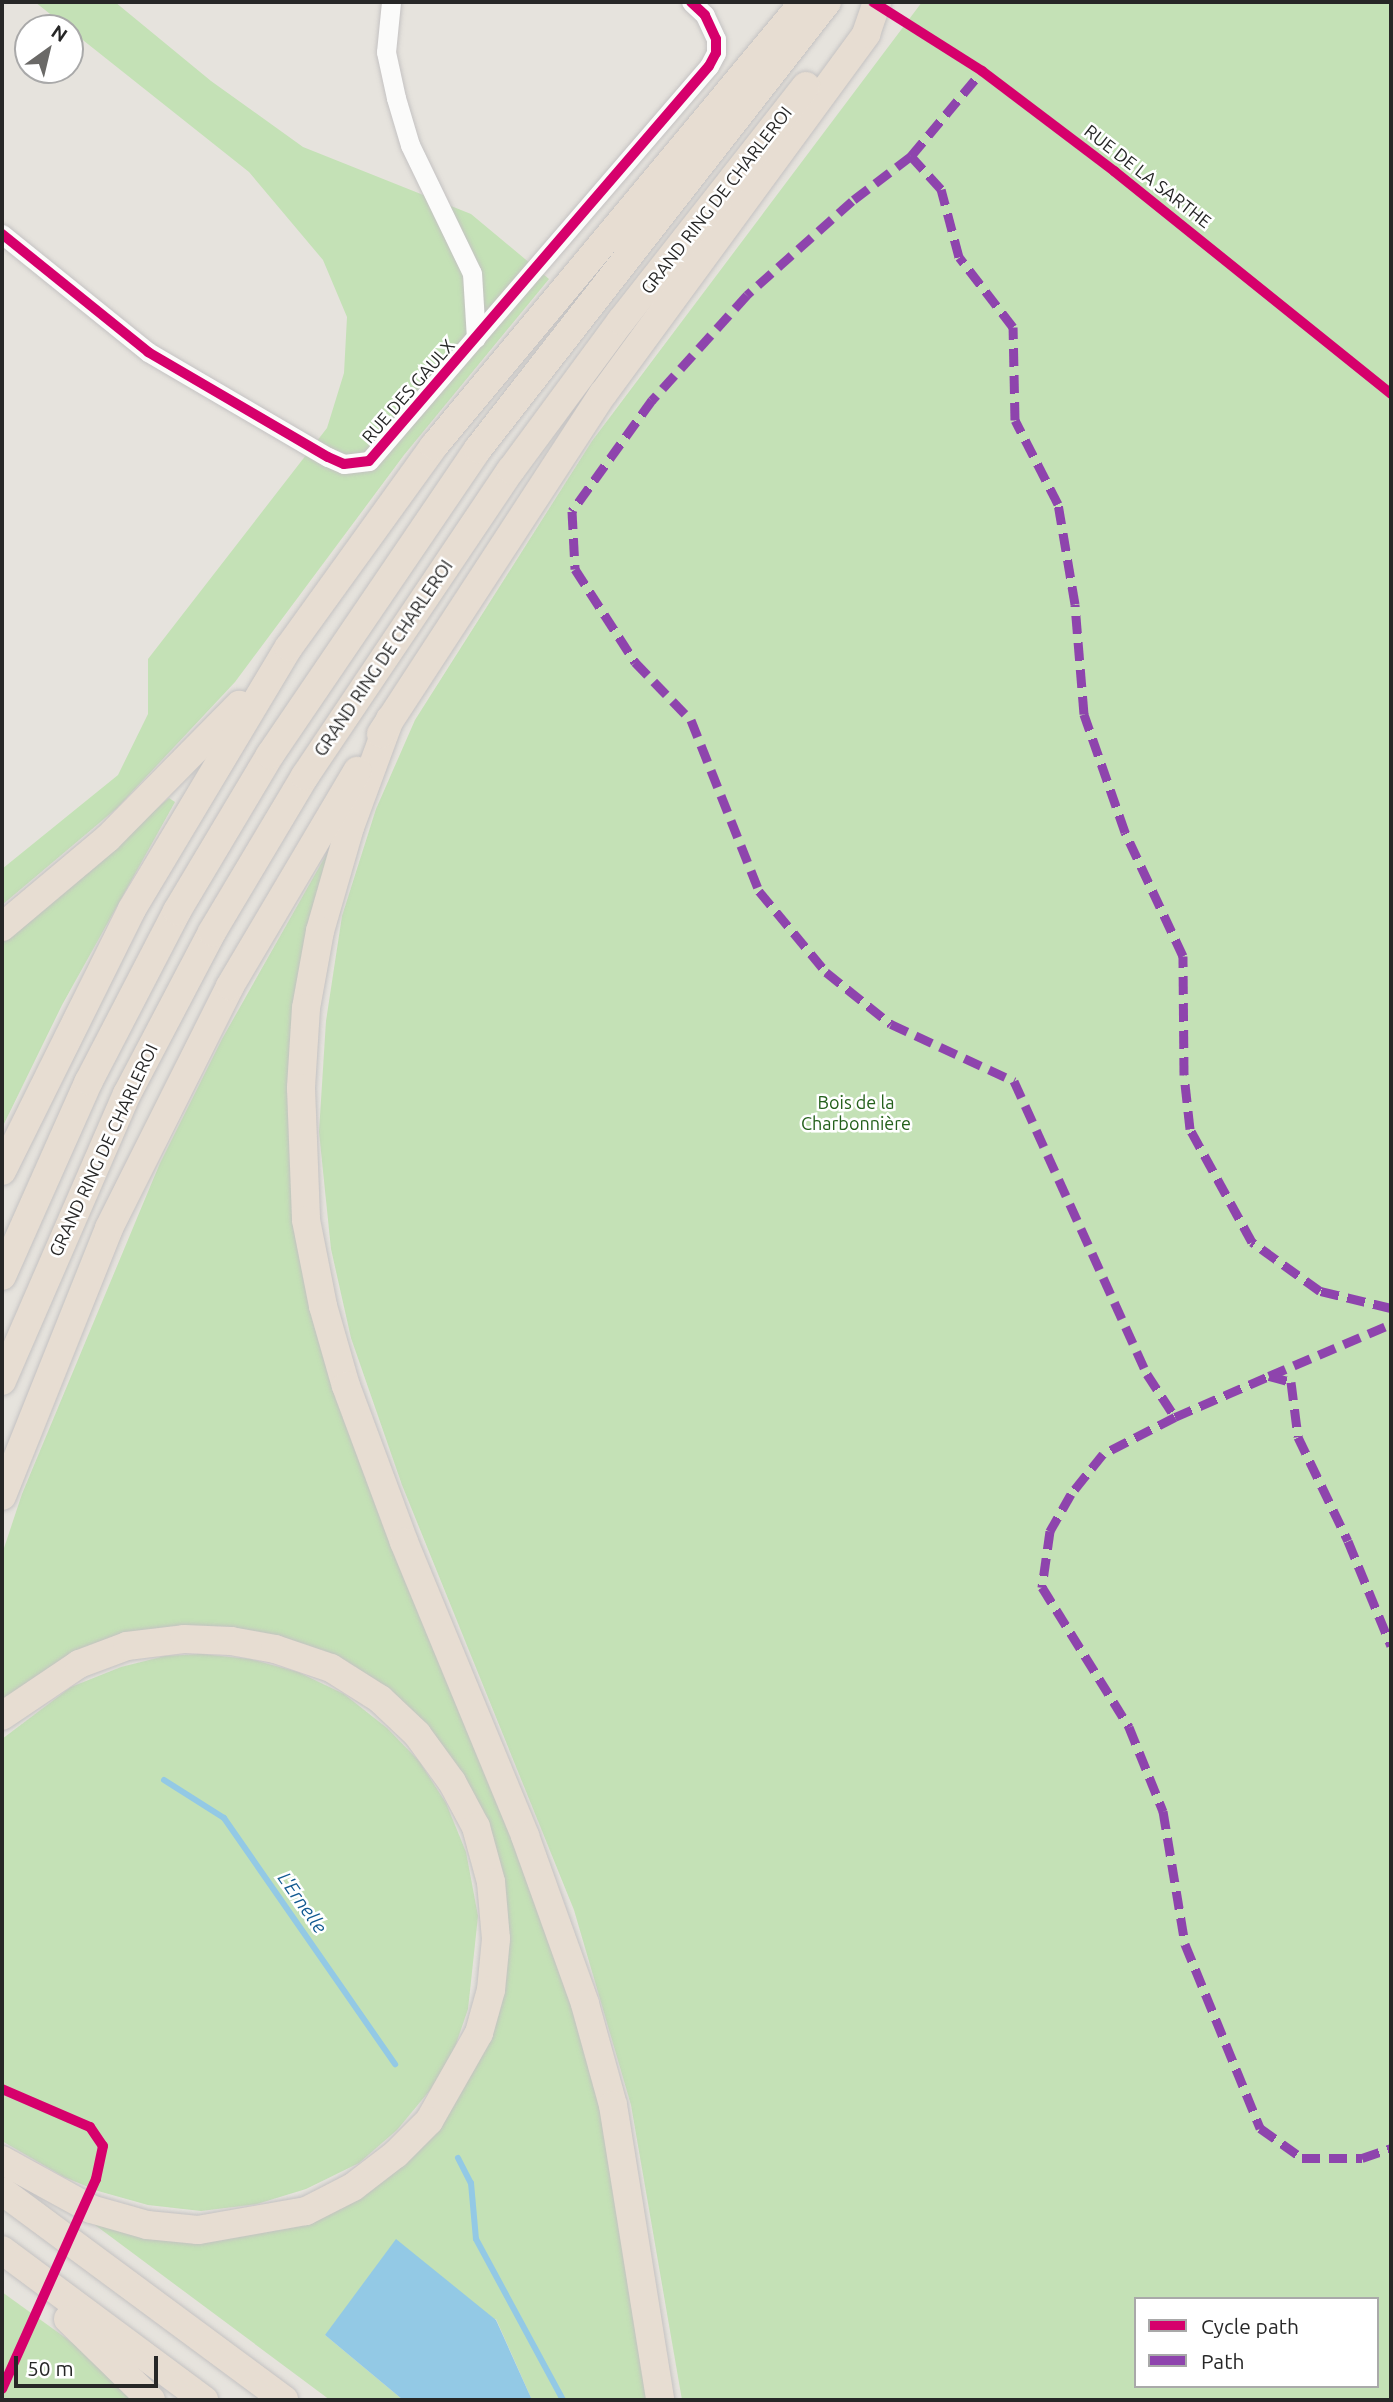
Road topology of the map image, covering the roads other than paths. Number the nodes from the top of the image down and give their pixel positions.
1 (391, 2) edge
2 (691, 2) edge
3 (804, 2) edge
4 (827, 2) edge
5 (874, 2) edge
6 (2, 234) edge
7 (476, 338) junction
8 (289, 647) junction
9 (390, 719) junction
10 (2, 926) edge
11 (2, 1171) edge
12 (2, 1276) edge
13 (2, 1381) edge
14 (2, 1496) edge
15 (2, 1716) edge
16 (2, 2160) edge
17 (2, 2190) edge
18 (2, 2249) edge
19 (30, 2270) junction
20 (151, 2400) edge
21 (204, 2400) edge
22 (284, 2400) edge
23 (660, 2400) edge

1 - 7 street, RUE DES GAULX
2 - 7 street, RUE DES GAULX
3 - 8 highway
4 - 12 highway, GRAND RING DE CHARLEROI
5 - 9 highway
5 - 13 highway, GRAND RING DE CHARLEROI
6 - 7 street, RUE DES GAULX
8 - 10 highway
8 - 11 highway
9 - 14 highway
9 - 23 highway
15 - 16 highway
17 - 22 highway
18 - 19 highway
19 - 20 highway
19 - 21 highway

